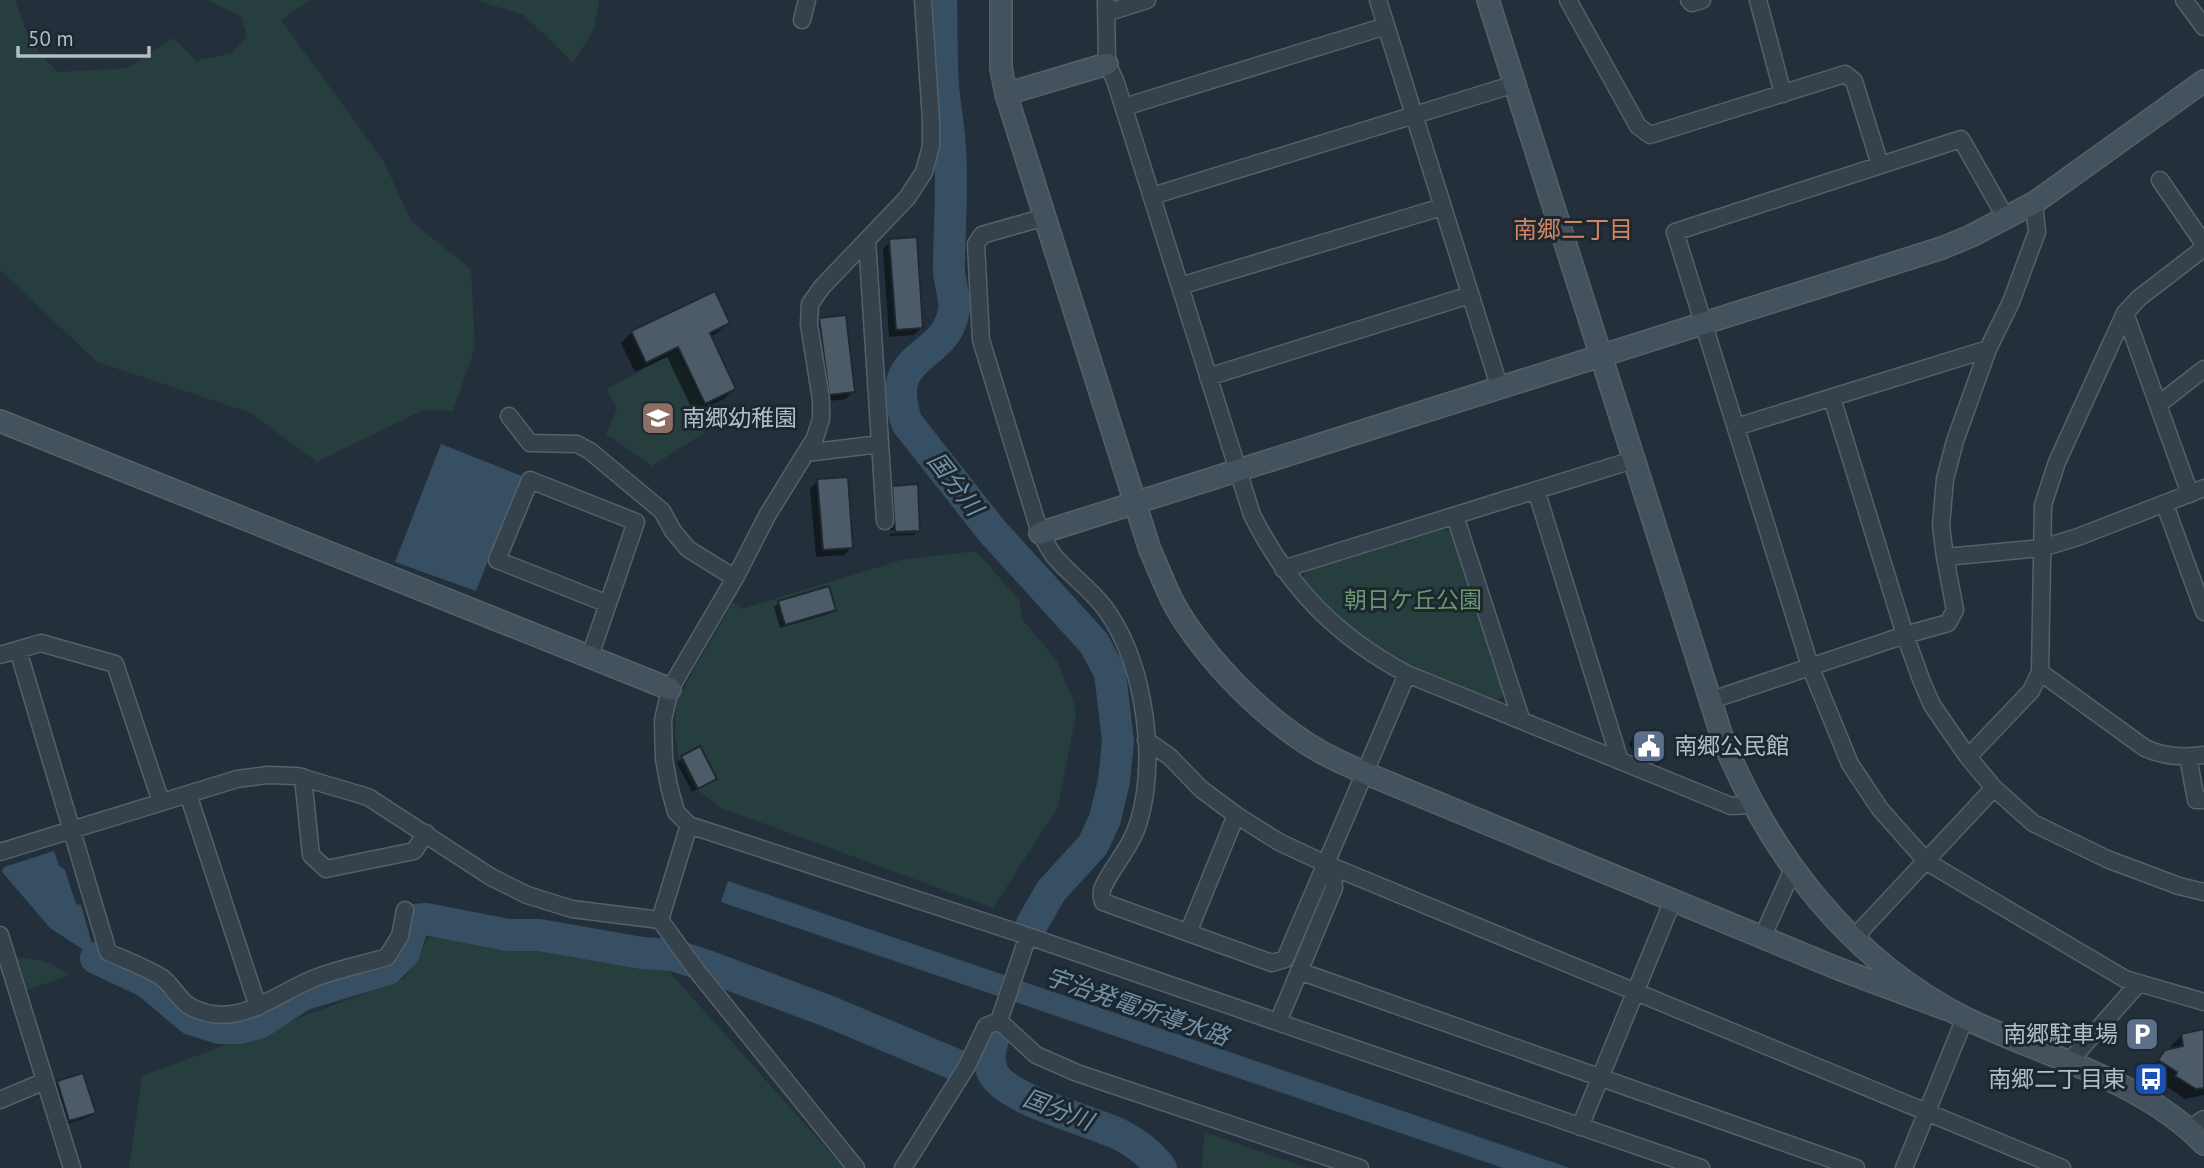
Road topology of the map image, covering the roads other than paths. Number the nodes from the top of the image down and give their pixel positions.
1 (807, 0) edge
2 (923, 0) edge
3 (1000, 0) edge
4 (1147, 0) edge
5 (1378, 0) edge
6 (1488, 0) edge
7 (1569, 0) edge
8 (1689, 0) edge
9 (1702, 0) edge
10 (1758, 0) edge
11 (2184, 0) edge
12 (1106, 6) edge
13 (802, 20) dead end
14 (1386, 26) junction
15 (2204, 27) edge
16 (1107, 64) junction
17 (2204, 81) edge
18 (1515, 84) junction
19 (1006, 94) junction
20 (1783, 94) junction
21 (1124, 107) junction
22 (1413, 115) junction
23 (1880, 165) junction
24 (2160, 180) dead end
25 (1152, 196) junction
26 (2034, 203) junction
27 (1442, 207) junction
28 (1045, 217) junction
29 (2006, 218) junction
30 (867, 240) junction
31 (2204, 246) edge
32 (1180, 286) junction
33 (1470, 295) junction
34 (2125, 313) junction
35 (1703, 325) junction
36 (1989, 349) junction
37 (1601, 357) junction
38 (2204, 369) edge
39 (1208, 377) junction
40 (1500, 389) junction
41 (1832, 398) junction
42 (2160, 404) junction
43 (509, 416) dead end
44 (0, 421) edge
45 (1736, 427) junction
46 (880, 444) junction
47 (806, 453) junction
48 (1633, 460) junction
49 (1237, 471) junction
50 (1536, 491) junction
51 (2197, 491) edge
52 (1135, 503) junction
53 (2165, 505) junction
54 (1455, 516) junction
55 (885, 521) dead end
56 (1040, 533) junction
57 (2042, 548) junction
58 (1945, 557) junction
59 (1283, 569) junction
60 (735, 578) junction
61 (608, 604) junction
62 (2204, 612) edge
63 (1905, 635) junction
64 (18, 650) junction
65 (0, 655) edge
66 (589, 659) junction
67 (1810, 666) junction
68 (2040, 672) junction
69 (1407, 674) junction
70 (670, 689) junction
71 (1710, 701) junction
72 (1521, 719) junction
73 (1146, 740) junction
74 (2196, 756) edge
75 (1968, 757) junction
76 (1620, 761) junction
77 (1365, 772) junction
78 (303, 777) junction
79 (1994, 788) junction
80 (188, 794) junction
81 (2204, 800) edge
82 (160, 802) junction
83 (1752, 805) junction
84 (1236, 816) junction
85 (690, 825) junction
86 (71, 830) junction
87 (426, 833) junction
88 (0, 852) edge
89 (1927, 862) junction
90 (1326, 864) junction
91 (1793, 869) junction
92 (2204, 892) edge
93 (1673, 900) junction
94 (405, 909) dead end
95 (660, 920) junction
96 (1188, 933) junction
97 (0, 935) edge
98 (1028, 936) junction
99 (1762, 938) junction
100 (1856, 941) junction
101 (1839, 970) junction
102 (1300, 971) junction
103 (7, 984) edge
104 (2138, 984) junction
105 (1635, 992) junction
106 (2204, 1002) edge
107 (258, 1007) junction
108 (1955, 1014) junction
109 (999, 1021) junction
110 (1278, 1022) junction
111 (2068, 1063) junction
112 (1600, 1078) junction
113 (45, 1081) junction
114 (0, 1100) edge
115 (1926, 1112) junction
116 (1580, 1127) junction
117 (2199, 1130) edge
118 (2022, 1160) edge
119 (72, 1168) edge
120 (856, 1168) edge
121 (903, 1168) edge
122 (1360, 1168) edge
123 (1701, 1168) edge
124 (1856, 1168) edge
125 (1904, 1168) edge
126 (2062, 1168) edge

1 - 13 street
2 - 30 street
3 - 19 street
4 - 12 street
5 - 14 street
6 - 18 street
7 - 20 street
8 - 9 street
10 - 20 street
11 - 15 street
12 - 16 street
14 - 21 street
14 - 22 street
16 - 19 street
16 - 21 street
17 - 26 street
18 - 22 street
18 - 37 street
19 - 28 street
20 - 23 street
21 - 25 street
22 - 25 street
22 - 27 street
23 - 29 street
23 - 35 street
24 - 31 street
25 - 32 street
26 - 29 street
26 - 36 street
27 - 32 street
27 - 33 street
28 - 52 street
28 - 56 street
29 - 35 street
30 - 46 street
30 - 47 street
31 - 34 street
32 - 39 street
33 - 39 street
33 - 40 street
34 - 42 street
34 - 57 street
35 - 37 street
35 - 45 street
36 - 41 street
36 - 58 street
37 - 40 street
37 - 48 street
38 - 42 street
39 - 49 street
40 - 49 street
41 - 45 street
41 - 63 street
42 - 51 street
43 - 60 street
44 - 66 street
45 - 67 street
46 - 47 street
46 - 55 street
47 - 60 street
48 - 50 street
48 - 71 street
49 - 52 street
49 - 59 street
50 - 54 street
50 - 76 street
51 - 53 street
52 - 56 street
52 - 77 street
53 - 57 street
53 - 62 street
54 - 59 street
54 - 72 street
56 - 73 street
57 - 58 street
57 - 68 street
58 - 63 street
59 - 69 street
60 - 70 street
61 - 61 street
61 - 66 street
63 - 67 street
63 - 75 street
64 - 65 street
64 - 82 street
64 - 86 street
66 - 70 street
67 - 71 street
67 - 89 street
68 - 74 street
68 - 75 street
69 - 72 street
69 - 77 street
70 - 85 street
71 - 83 street
72 - 76 street
73 - 84 street
73 - 96 street
74 - 81 street
75 - 79 street
76 - 83 street
77 - 90 street
77 - 93 street
78 - 80 street
78 - 87 street
78 - 87 street
79 - 89 street
79 - 92 street
80 - 82 street
80 - 107 street
82 - 86 street
83 - 91 street
84 - 90 street
84 - 96 street
85 - 95 street
85 - 98 street
86 - 88 street
86 - 107 street
87 - 95 street
89 - 100 street
89 - 104 street
90 - 96 street
90 - 102 street
90 - 105 street
91 - 99 street
91 - 100 street
93 - 99 street
93 - 105 street
94 - 107 street
95 - 120 street
97 - 103 street
98 - 109 street
98 - 110 street
99 - 101 street
100 - 101 street
100 - 108 street
101 - 108 street
102 - 110 street
102 - 112 street
103 - 113 street
104 - 106 street
104 - 111 street
105 - 112 street
105 - 115 street
108 - 111 street
108 - 115 street
109 - 121 street
109 - 122 street
110 - 116 street
111 - 117 street
112 - 116 street
112 - 124 street
113 - 114 street
113 - 119 street
115 - 118 street
115 - 125 street
116 - 123 street
118 - 126 street

